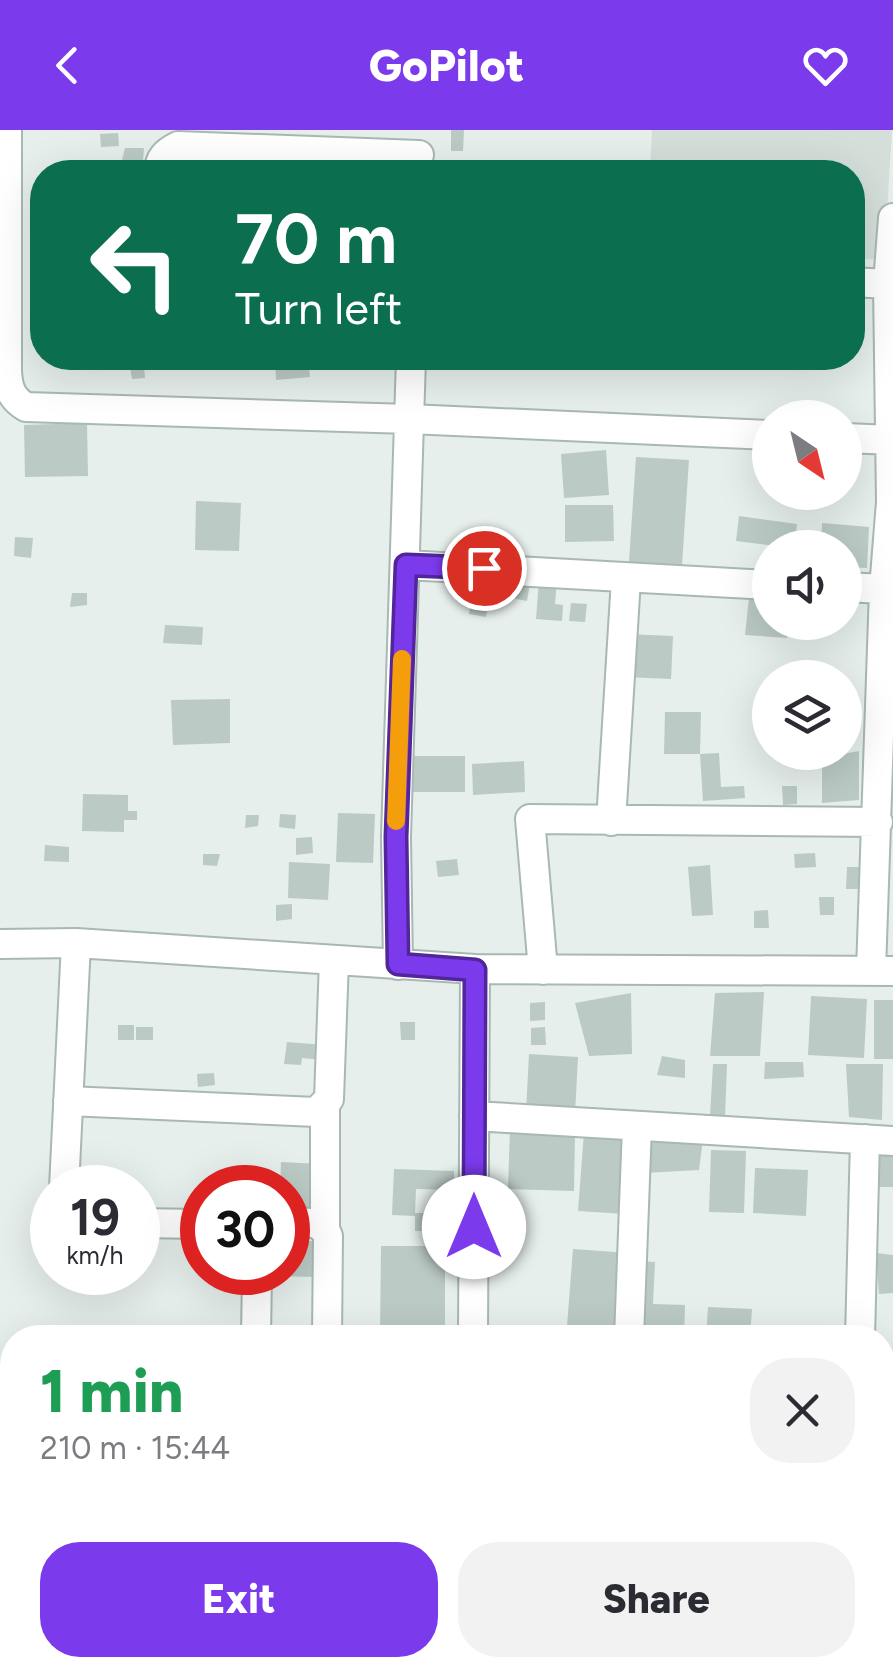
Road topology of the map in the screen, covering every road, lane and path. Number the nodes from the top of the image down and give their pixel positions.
1 (6, 130) edge
2 (420, 152) edge
3 (161, 160) edge
4 (893, 218) edge
5 (865, 283) edge
6 (888, 284) junction
7 (411, 370) edge
8 (8, 409) edge
9 (409, 418) junction
10 (752, 434) edge
11 (862, 439) edge
12 (890, 440) edge
13 (406, 565) junction
14 (626, 579) junction
15 (752, 584) edge
16 (862, 588) edge
17 (884, 589) junction
18 (611, 821) junction
19 (878, 822) junction
20 (76, 943) junction
21 (0, 944) edge
22 (334, 960) junction
23 (398, 964) junction
24 (475, 970) junction
25 (543, 970) junction
26 (882, 971) edge
27 (68, 1101) junction
28 (325, 1105) junction
29 (474, 1116) junction
30 (637, 1126) junction
31 (879, 1140) edge
32 (65, 1165) edge
33 (310, 1222) edge
34 (325, 1228) junction
35 (257, 1295) edge
36 (256, 1325) edge
37 (327, 1325) edge
38 (474, 1325) edge
39 (629, 1325) edge
40 (861, 1325) edge

1 - 8 street
2 - 3 street
4 - 6 street
5 - 6 street
6 - 12 street
7 - 9 street
8 - 9 street
9 - 10 street
9 - 13 street
11 - 12 street
12 - 17 street
13 - 14 street
13 - 23 street
14 - 15 street
14 - 18 street
16 - 17 street
17 - 19 street
18 - 19 street
18 - 25 street
19 - 26 street
20 - 21 street
20 - 22 street
20 - 27 street
22 - 23 street
22 - 28 street
23 - 24 street
24 - 25 street
24 - 29 street
25 - 26 street
27 - 28 street
27 - 32 street
28 - 34 street
29 - 30 street
29 - 38 street
30 - 31 street
30 - 39 street
31 - 40 street
33 - 34 street
34 - 37 street
35 - 36 street

